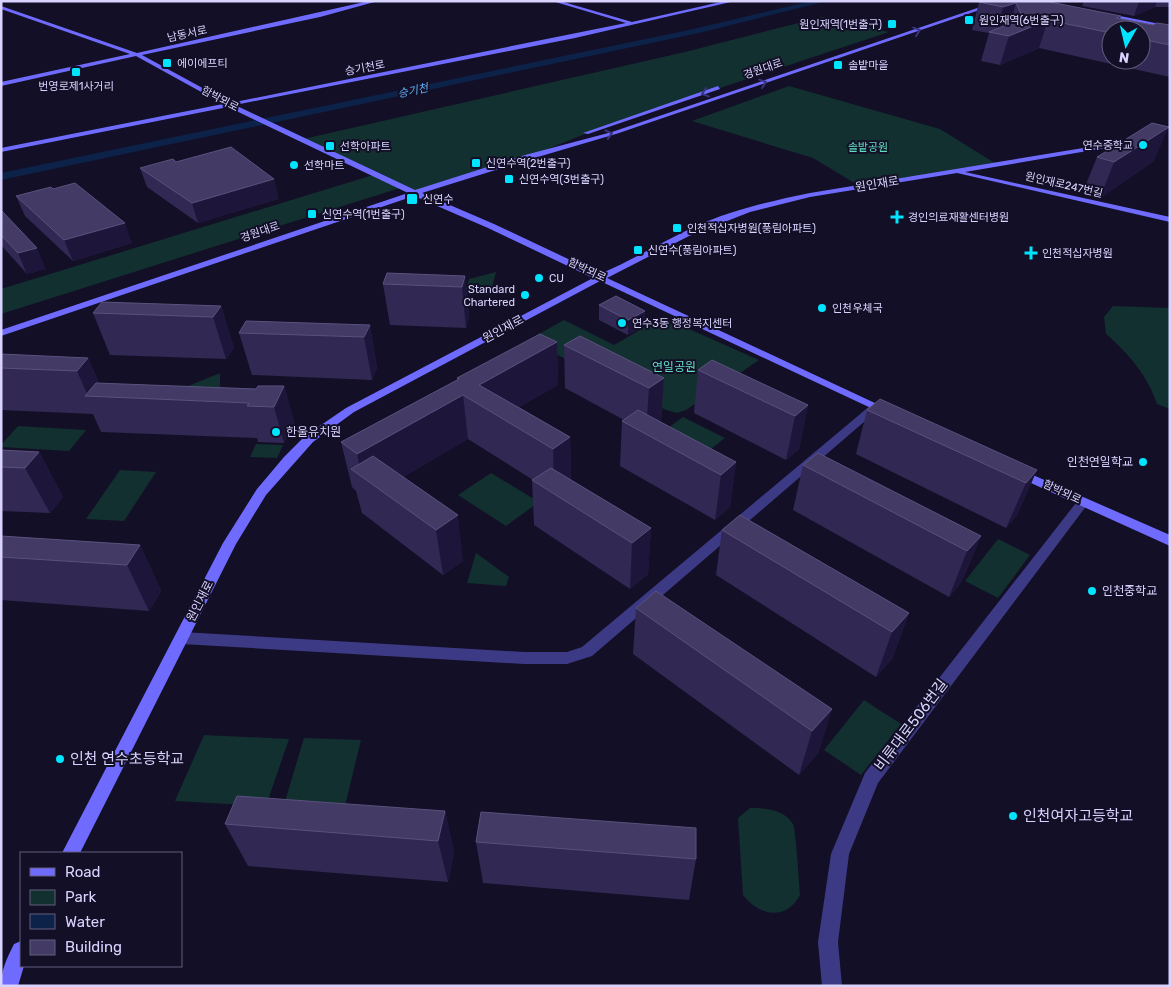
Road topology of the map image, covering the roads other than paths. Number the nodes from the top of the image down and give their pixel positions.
1 (376, 1) edge
2 (554, 1) edge
3 (733, 1) edge
4 (984, 1) edge
5 (1004, 1) edge
6 (1, 7) edge
7 (981, 9) junction
8 (995, 12) dead end
9 (1094, 13) edge
10 (633, 23) junction
11 (1170, 28) edge
12 (843, 48) dead end
13 (138, 55) junction
14 (1, 84) edge
15 (722, 87) dead end
16 (230, 105) junction
17 (1140, 139) edge
18 (1, 150) edge
19 (528, 157) junction
20 (954, 172) junction
21 (415, 193) junction
22 (1170, 220) edge
23 (601, 277) junction
24 (31, 322) junction
25 (1, 327) edge
26 (1, 332) edge
27 (1, 338) edge
28 (875, 407) junction
29 (902, 420) edge
30 (1011, 469) edge
31 (1083, 502) junction
32 (1170, 541) edge
33 (182, 638) junction
34 (73, 852) edge
35 (20, 953) edge
36 (8, 986) edge
37 (832, 986) edge

1 - 13 main road, 남동서로
2 - 10 main road
3 - 10 main road, 승기천로
4 - 12 main road
5 - 7 main road, 경원대로
6 - 13 main road, 함박뫼로
7 - 8 street
19 -> 7 main road, 경원대로
9 - 11 main road
10 - 16 main road, 승기천로
13 - 14 main road, 남동서로
13 - 16 main road, 함박뫼로
15 -> 19 main road, 경원대로
16 - 18 main road, 승기천로
16 - 21 main road, 함박뫼로
17 - 20 main road, 원인재로
19 - 21 main road, 경원대로
20 - 22 main road, 원인재로247번길
20 - 23 main road, 원인재로
21 - 23 main road, 함박뫼로
21 - 24 main road, 경원대로
23 - 28 main road, 함박뫼로
23 - 33 main road, 원인재로
24 - 25 main road
24 - 26 main road, 경원대로
24 - 27 main road
28 - 29 main road, 함박뫼로
28 - 33 street
30 - 31 main road, 함박뫼로
31 - 32 main road, 함박뫼로
31 - 37 street, 비류대로506번길
33 - 34 main road, 원인재로
35 - 36 main road

